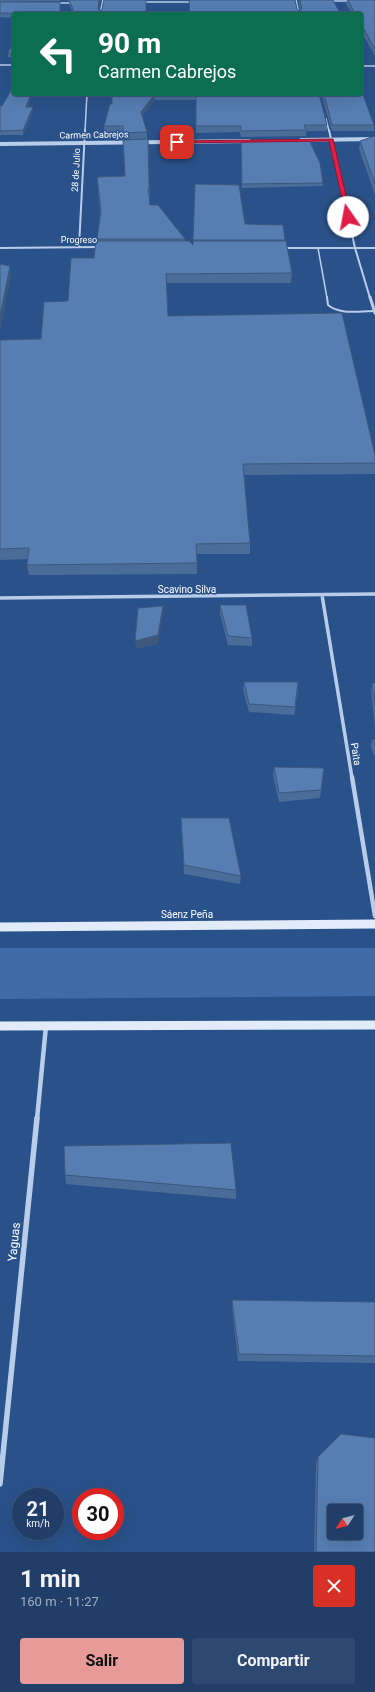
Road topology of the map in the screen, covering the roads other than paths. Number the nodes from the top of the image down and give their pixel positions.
1 (103, 0) edge
2 (296, 1) edge
3 (328, 1) edge
4 (352, 1) edge
5 (79, 2) edge
6 (141, 2) edge
7 (196, 2) edge
8 (289, 2) edge
9 (55, 3) edge
10 (100, 12) edge
11 (299, 12) edge
12 (0, 65) edge
13 (12, 65) edge
14 (363, 66) edge
15 (375, 66) edge
16 (87, 96) edge
17 (325, 117) edge
18 (375, 139) edge
19 (299, 140) edge
20 (331, 140) junction
21 (252, 141) edge
22 (84, 143) junction
23 (0, 144) edge
24 (79, 247) junction
25 (107, 247) edge
26 (0, 248) edge
27 (281, 248) edge
28 (318, 248) junction
29 (355, 248) junction
30 (375, 248) edge
31 (375, 312) edge
32 (375, 594) edge
33 (322, 595) junction
34 (0, 598) edge
35 (375, 916) edge
36 (375, 924) edge
37 (0, 927) edge
38 (375, 1025) edge
39 (0, 1026) edge
40 (46, 1026) junction
41 (0, 1484) edge

1 - 10 street
2 - 8 street
2 - 11 street
3 - 4 street
5 - 9 street
6 - 7 street
12 - 13 street
14 - 15 street
16 - 22 street, 28 de Julio
17 - 20 street
18 - 20 street
19 - 20 street
20 - 29 street
21 - 22 street, Carmen Cabrejos
22 - 23 street, Carmen Cabrejos
22 - 24 street, 28 de Julio
24 - 25 street, Progreso
24 - 26 street, Progreso
27 - 28 street
28 - 29 street
28 - 31 lane
29 - 30 street
29 - 31 street
32 - 33 street, Scavino Silva
33 - 34 street, Scavino Silva
33 - 35 street, Paita
36 - 37 main road, Sáenz Peña
38 - 40 main road
39 - 40 main road
40 - 41 street, Yaguas

